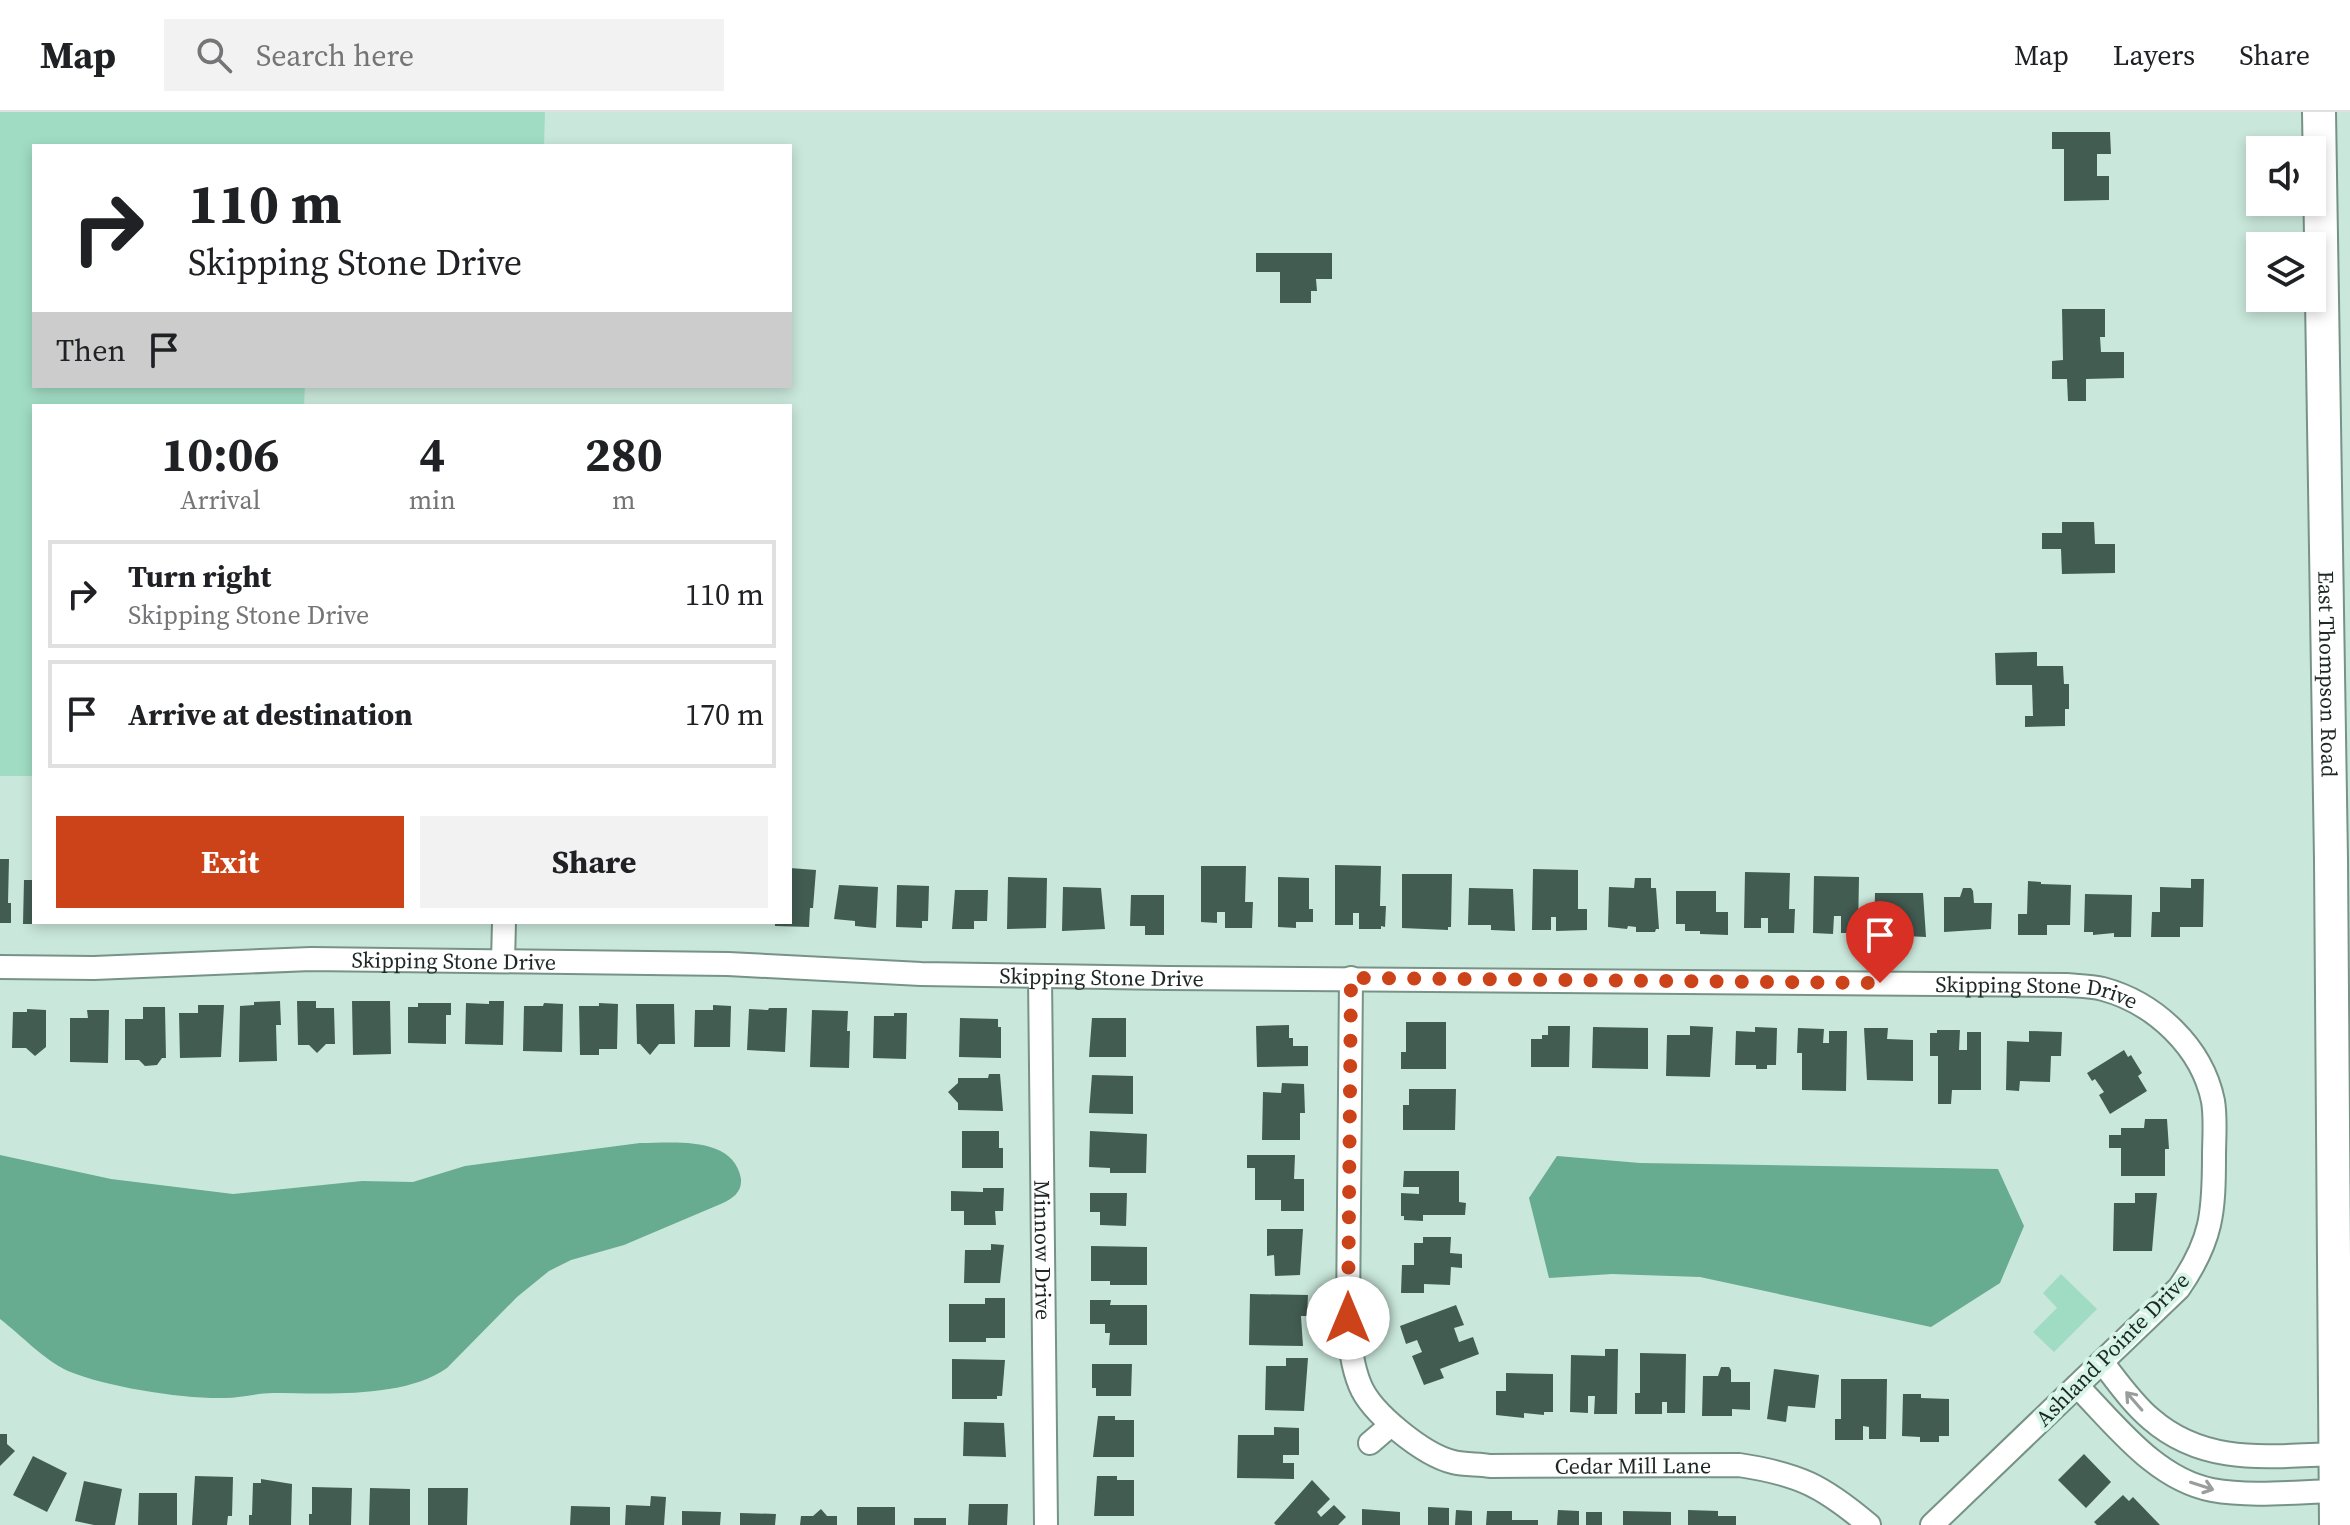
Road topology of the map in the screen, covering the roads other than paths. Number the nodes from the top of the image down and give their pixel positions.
1 (2319, 112) edge
2 (2341, 860) edge
3 (504, 924) edge
4 (503, 961) junction
5 (0, 967) edge
6 (1040, 976) junction
7 (1351, 978) junction
8 (2186, 1044) joint
9 (2102, 1362) junction
10 (2077, 1386) junction
11 (1391, 1425) junction
12 (2170, 1432) junction
13 (1370, 1443) dead end
14 (2335, 1454) junction
15 (2151, 1458) junction
16 (2335, 1491) junction
17 (1046, 1525) edge
18 (1869, 1525) edge
19 (1932, 1525) edge
20 (2336, 1525) edge

1 - 2 main road, East Thompson Road
2 - 14 main road, East Thompson Road
3 - 4 street
4 - 5 street, Skipping Stone Drive
4 - 6 street, Skipping Stone Drive
6 - 7 street, Skipping Stone Drive
6 - 17 street, Minnow Drive
7 - 8 street, Skipping Stone Drive
7 - 11 street, Cedar Mill Lane
8 - 9 street, Ashland Pointe Drive
9 - 10 street, Ashland Pointe Drive
12 -> 9 street
10 - 15 street
10 - 19 street, Ashland Pointe Drive
11 - 13 street
11 - 18 street, Cedar Mill Lane
12 - 14 street
12 - 15 street
14 - 16 main road, East Thompson Road
15 -> 16 street
16 - 20 main road, East Thompson Road

